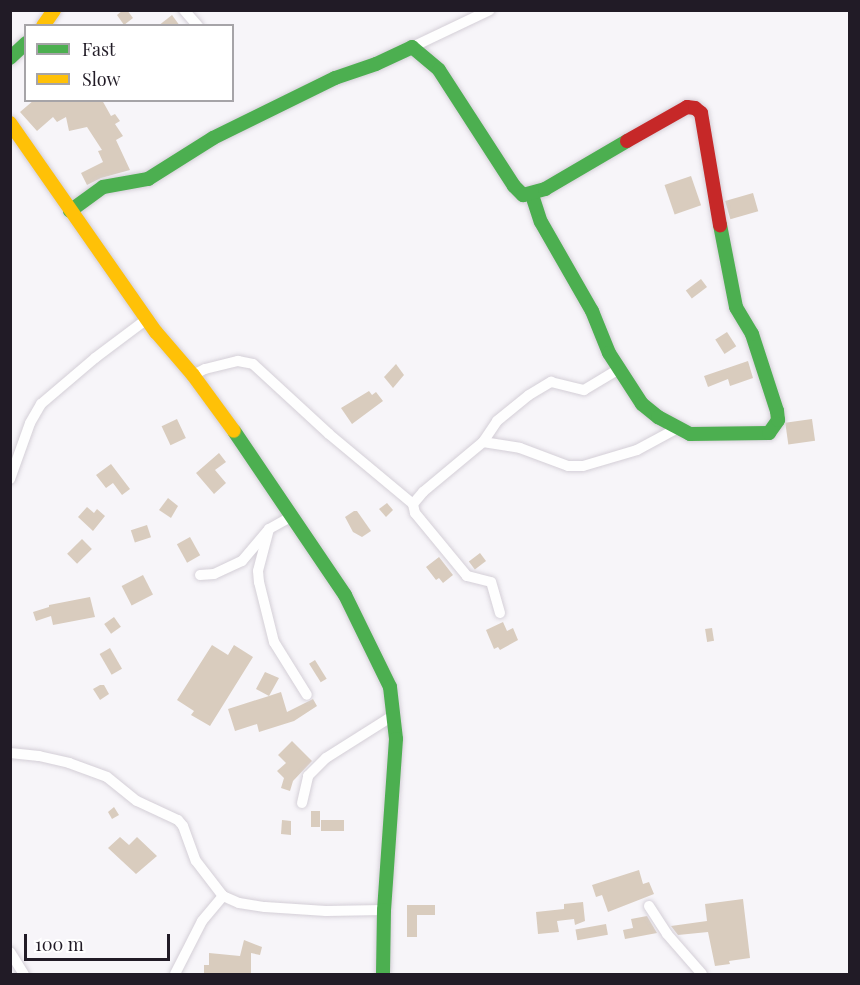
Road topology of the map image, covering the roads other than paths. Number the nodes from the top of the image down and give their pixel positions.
1 (54, 10) edge
2 (184, 10) edge
3 (490, 10) edge
4 (44, 24) edge
5 (196, 24) edge
6 (24, 45) edge
7 (412, 47) junction
8 (10, 58) edge
9 (10, 123) edge
10 (532, 195) junction
11 (70, 211) junction
12 (147, 319) junction
13 (619, 369) junction
14 (193, 375) junction
15 (676, 429) junction
16 (483, 442) junction
17 (10, 479) edge
18 (413, 504) junction
19 (292, 516) junction
20 (269, 529) junction
21 (200, 575) dead end
22 (500, 614) dead end
23 (307, 695) dead end
24 (394, 715) junction
25 (10, 753) edge
26 (302, 803) dead end
27 (223, 896) junction
28 (649, 906) dead end
29 (384, 910) junction
30 (10, 952) edge
31 (24, 975) edge
32 (175, 975) edge
33 (383, 975) edge
34 (702, 975) edge

1 - 4 street
2 - 5 street
3 - 7 street
6 - 8 street
7 - 10 street
7 - 11 street
9 - 11 street
10 - 13 street
10 - 15 street
11 - 12 street
12 - 14 street
12 - 17 street
13 - 15 street
13 - 16 street
14 - 18 street
14 - 19 street
15 - 16 street
16 - 18 street
18 - 22 street
19 - 20 street
19 - 24 street
20 - 21 street
20 - 23 street
24 - 26 street
24 - 29 street
25 - 27 street
27 - 29 street
27 - 32 street
28 - 34 street
29 - 33 street
30 - 31 street

